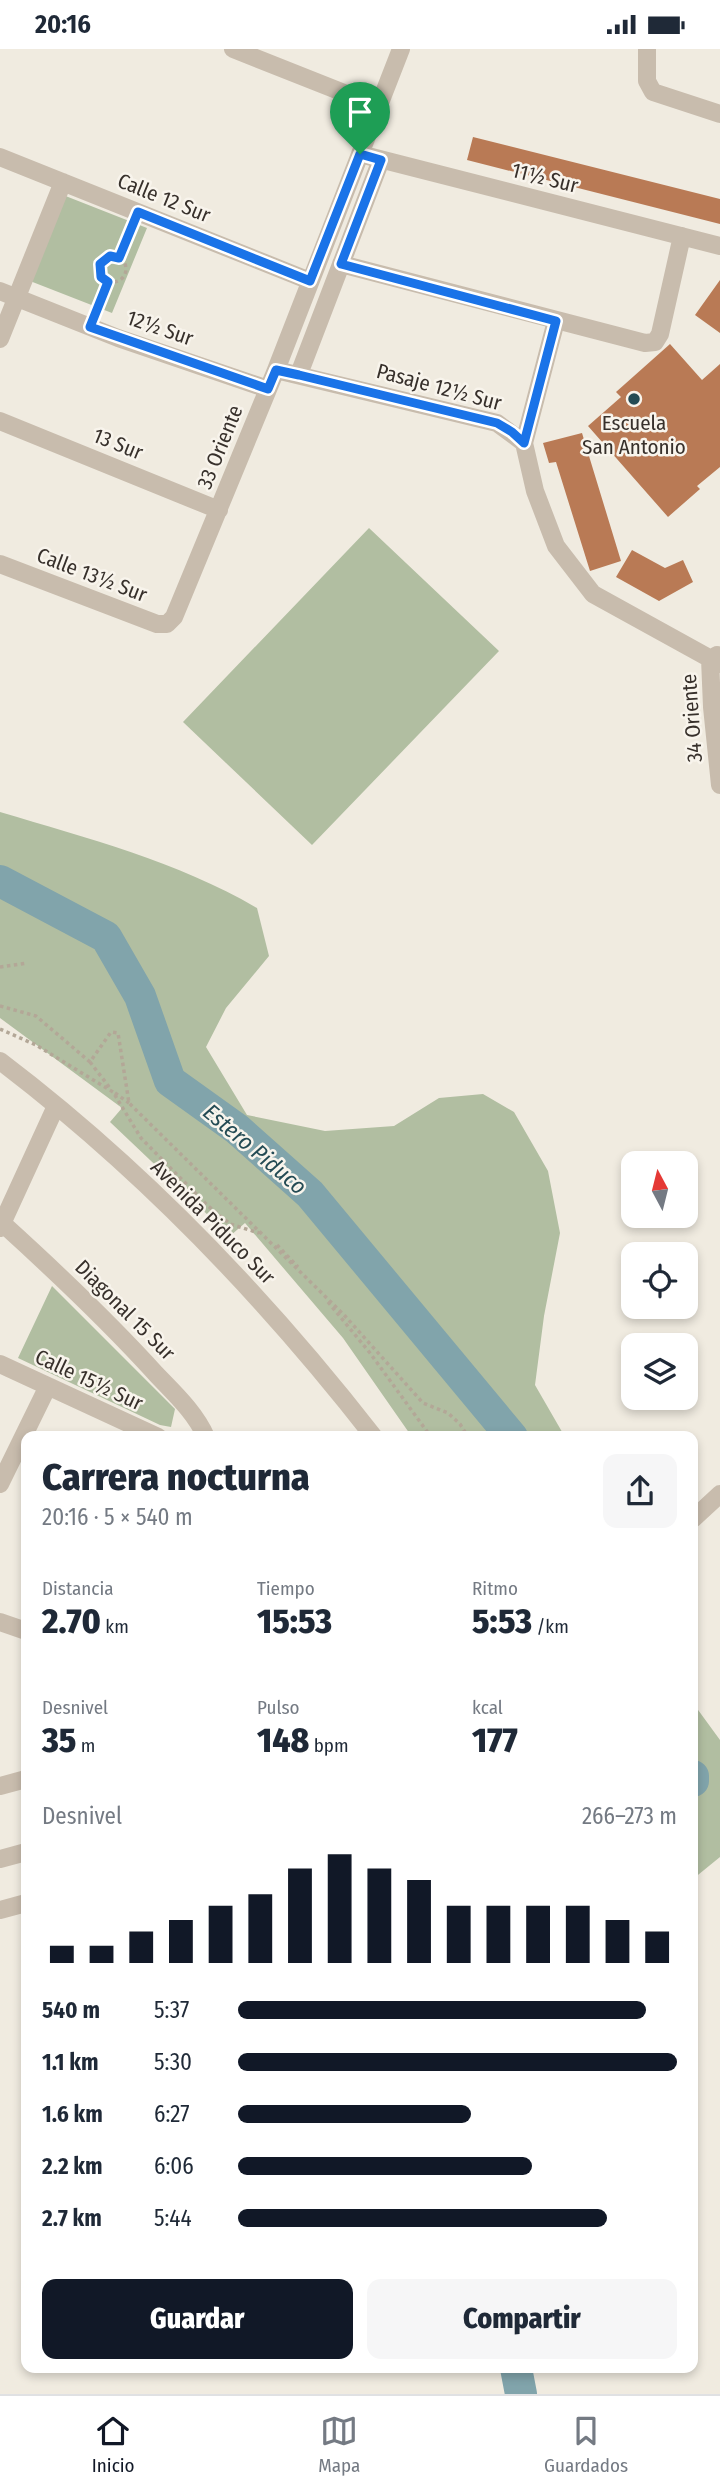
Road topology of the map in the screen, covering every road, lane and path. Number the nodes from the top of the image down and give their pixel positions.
1 (233, 49) edge
2 (401, 49) edge
3 (647, 49) edge
4 (377, 106) junction
5 (720, 114) edge
6 (360, 154) junction
7 (0, 157) edge
8 (381, 160) junction
9 (63, 182) junction
10 (138, 212) junction
11 (682, 236) junction
12 (720, 246) edge
13 (119, 258) junction
14 (341, 264) junction
15 (310, 281) junction
16 (108, 282) junction
17 (8, 294) edge
18 (556, 321) junction
19 (90, 327) junction
20 (0, 339) edge
21 (276, 370) junction
22 (299, 375) junction
23 (268, 389) junction
24 (0, 421) edge
25 (524, 443) junction
26 (219, 510) junction
27 (0, 564) edge
28 (167, 624) joint
29 (717, 659) edge
30 (720, 785) edge
31 (27, 963) dead end
32 (0, 967) edge
33 (0, 1006) edge
34 (0, 1029) edge
35 (0, 1061) edge
36 (90, 1062) junction
37 (113, 1091) junction
38 (129, 1103) junction
39 (56, 1106) junction
40 (1, 1226) edge
41 (262, 1233) junction
42 (313, 1284) junction
43 (0, 1364) edge
44 (48, 1386) junction
45 (26, 1431) edge
46 (140, 1431) edge
47 (202, 1431) edge
48 (369, 1431) edge
49 (427, 1431) edge
50 (464, 1431) edge
51 (21, 1442) edge
52 (0, 1485) edge
53 (720, 1494) edge
54 (698, 1515) edge
55 (0, 1622) edge
56 (21, 1629) edge
57 (21, 1780) edge
58 (0, 1786) edge
59 (21, 1853) edge
60 (0, 1859) edge
61 (21, 1904) edge
62 (0, 1910) edge

1 - 4 street
2 - 4 street, 33 Oriente
3 - 5 street
4 - 6 street, 33 Oriente
6 - 8 street, 11½ Sur
6 - 15 street, 33 Oriente
7 - 9 street, Calle 12 Sur
8 - 11 street, 11½ Sur
8 - 14 street
9 - 10 street, Calle 12 Sur
9 - 17 street
10 - 13 path
10 - 15 street, Calle 12 Sur
11 - 12 street, 11½ Sur
11 - 18 street
13 - 16 path
13 - 16 path
14 - 18 street
14 - 22 street
15 - 21 street, 33 Oriente
16 - 19 path
17 - 19 street, 12½ Sur
17 - 20 street
18 - 25 street
19 - 23 street, 12½ Sur
21 - 22 street, Pasaje 12½ Sur
21 - 23 street, 33 Oriente
22 - 25 street, Pasaje 12½ Sur
23 - 26 street, 33 Oriente
24 - 26 street, 13 Sur
25 - 29 street
26 - 28 street, 33 Oriente
27 - 28 street, Calle 13½ Sur
29 - 30 street, 34 Oriente
31 - 32 path
33 - 36 path
34 - 37 path
35 - 39 street, Avenida Piduco Sur
36 - 37 path
36 - 38 path
37 - 38 path
37 - 41 path
38 - 41 path
39 - 40 street
39 - 48 street, Avenida Piduco Sur
40 - 47 street, Diagonal 15 Sur
41 - 42 path
42 - 49 path
42 - 50 path
43 - 44 street, Calle 15½ Sur
44 - 45 street
44 - 46 street, Calle 15½ Sur
51 - 52 street
53 - 54 street
55 - 56 street
57 - 58 street
59 - 60 street
61 - 62 street

